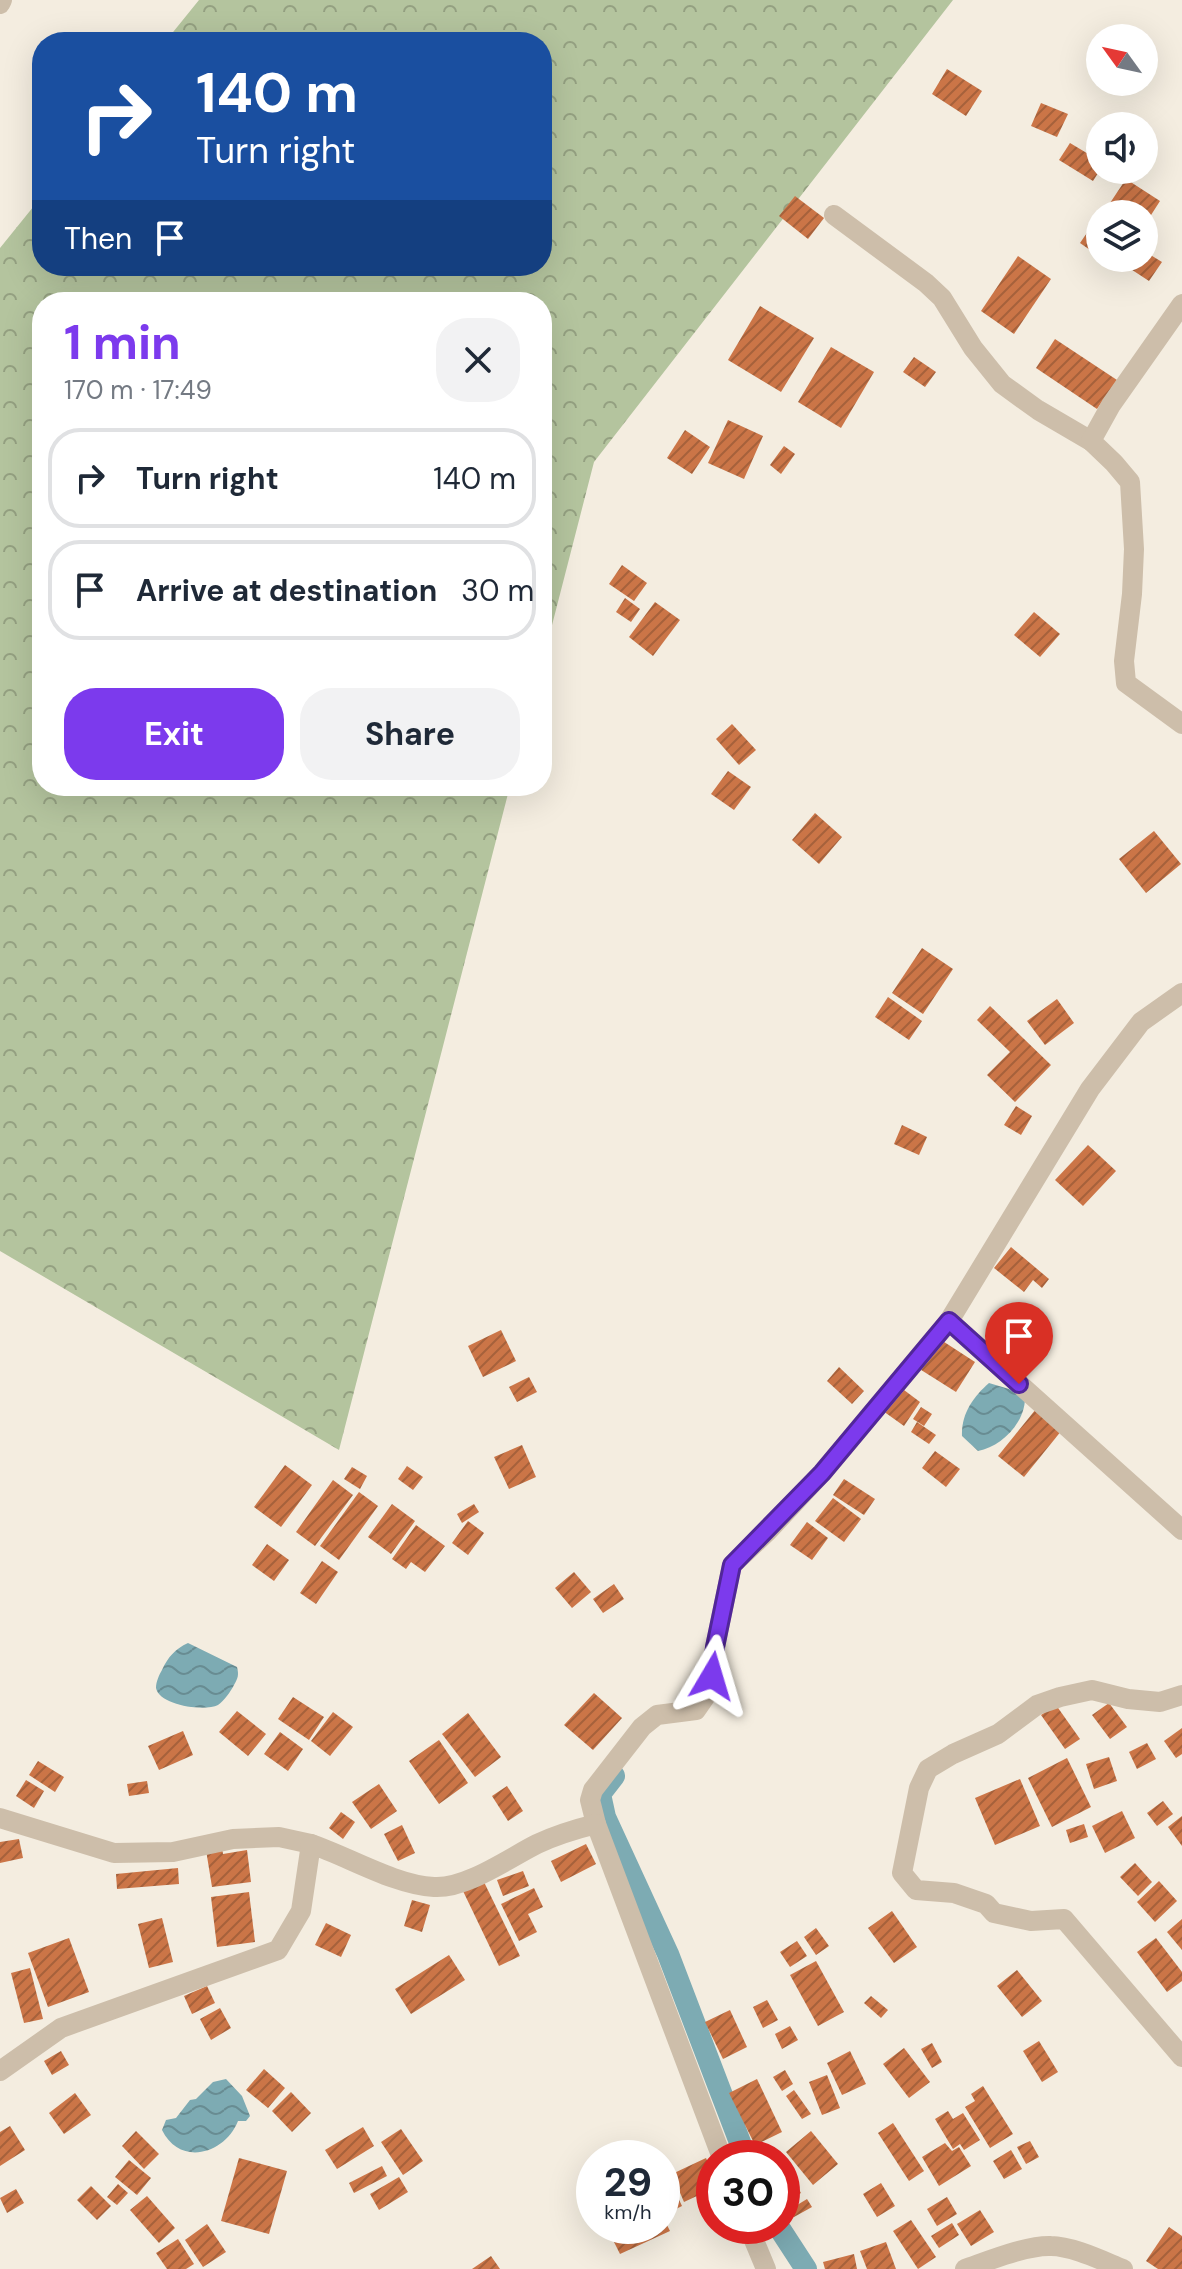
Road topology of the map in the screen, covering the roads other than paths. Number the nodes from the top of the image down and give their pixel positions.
1 (834, 215) dead end
2 (1182, 304) edge
3 (1091, 441) junction
4 (1182, 724) edge
5 (1182, 993) edge
6 (949, 1321) junction
7 (1182, 1530) edge
8 (1182, 1695) edge
9 (0, 1818) edge
10 (596, 1824) junction
11 (311, 1844) junction
12 (1182, 2057) edge
13 (0, 2071) edge
14 (715, 2140) edge
15 (756, 2244) edge
16 (766, 2269) edge
17 (965, 2269) edge
18 (1123, 2269) edge

1 - 3 street
2 - 3 street
3 - 4 street
5 - 6 street
6 - 7 street
6 - 10 street
8 - 12 street
9 - 11 street
10 - 11 street
10 - 14 street
11 - 13 street
15 - 16 street
17 - 18 street

